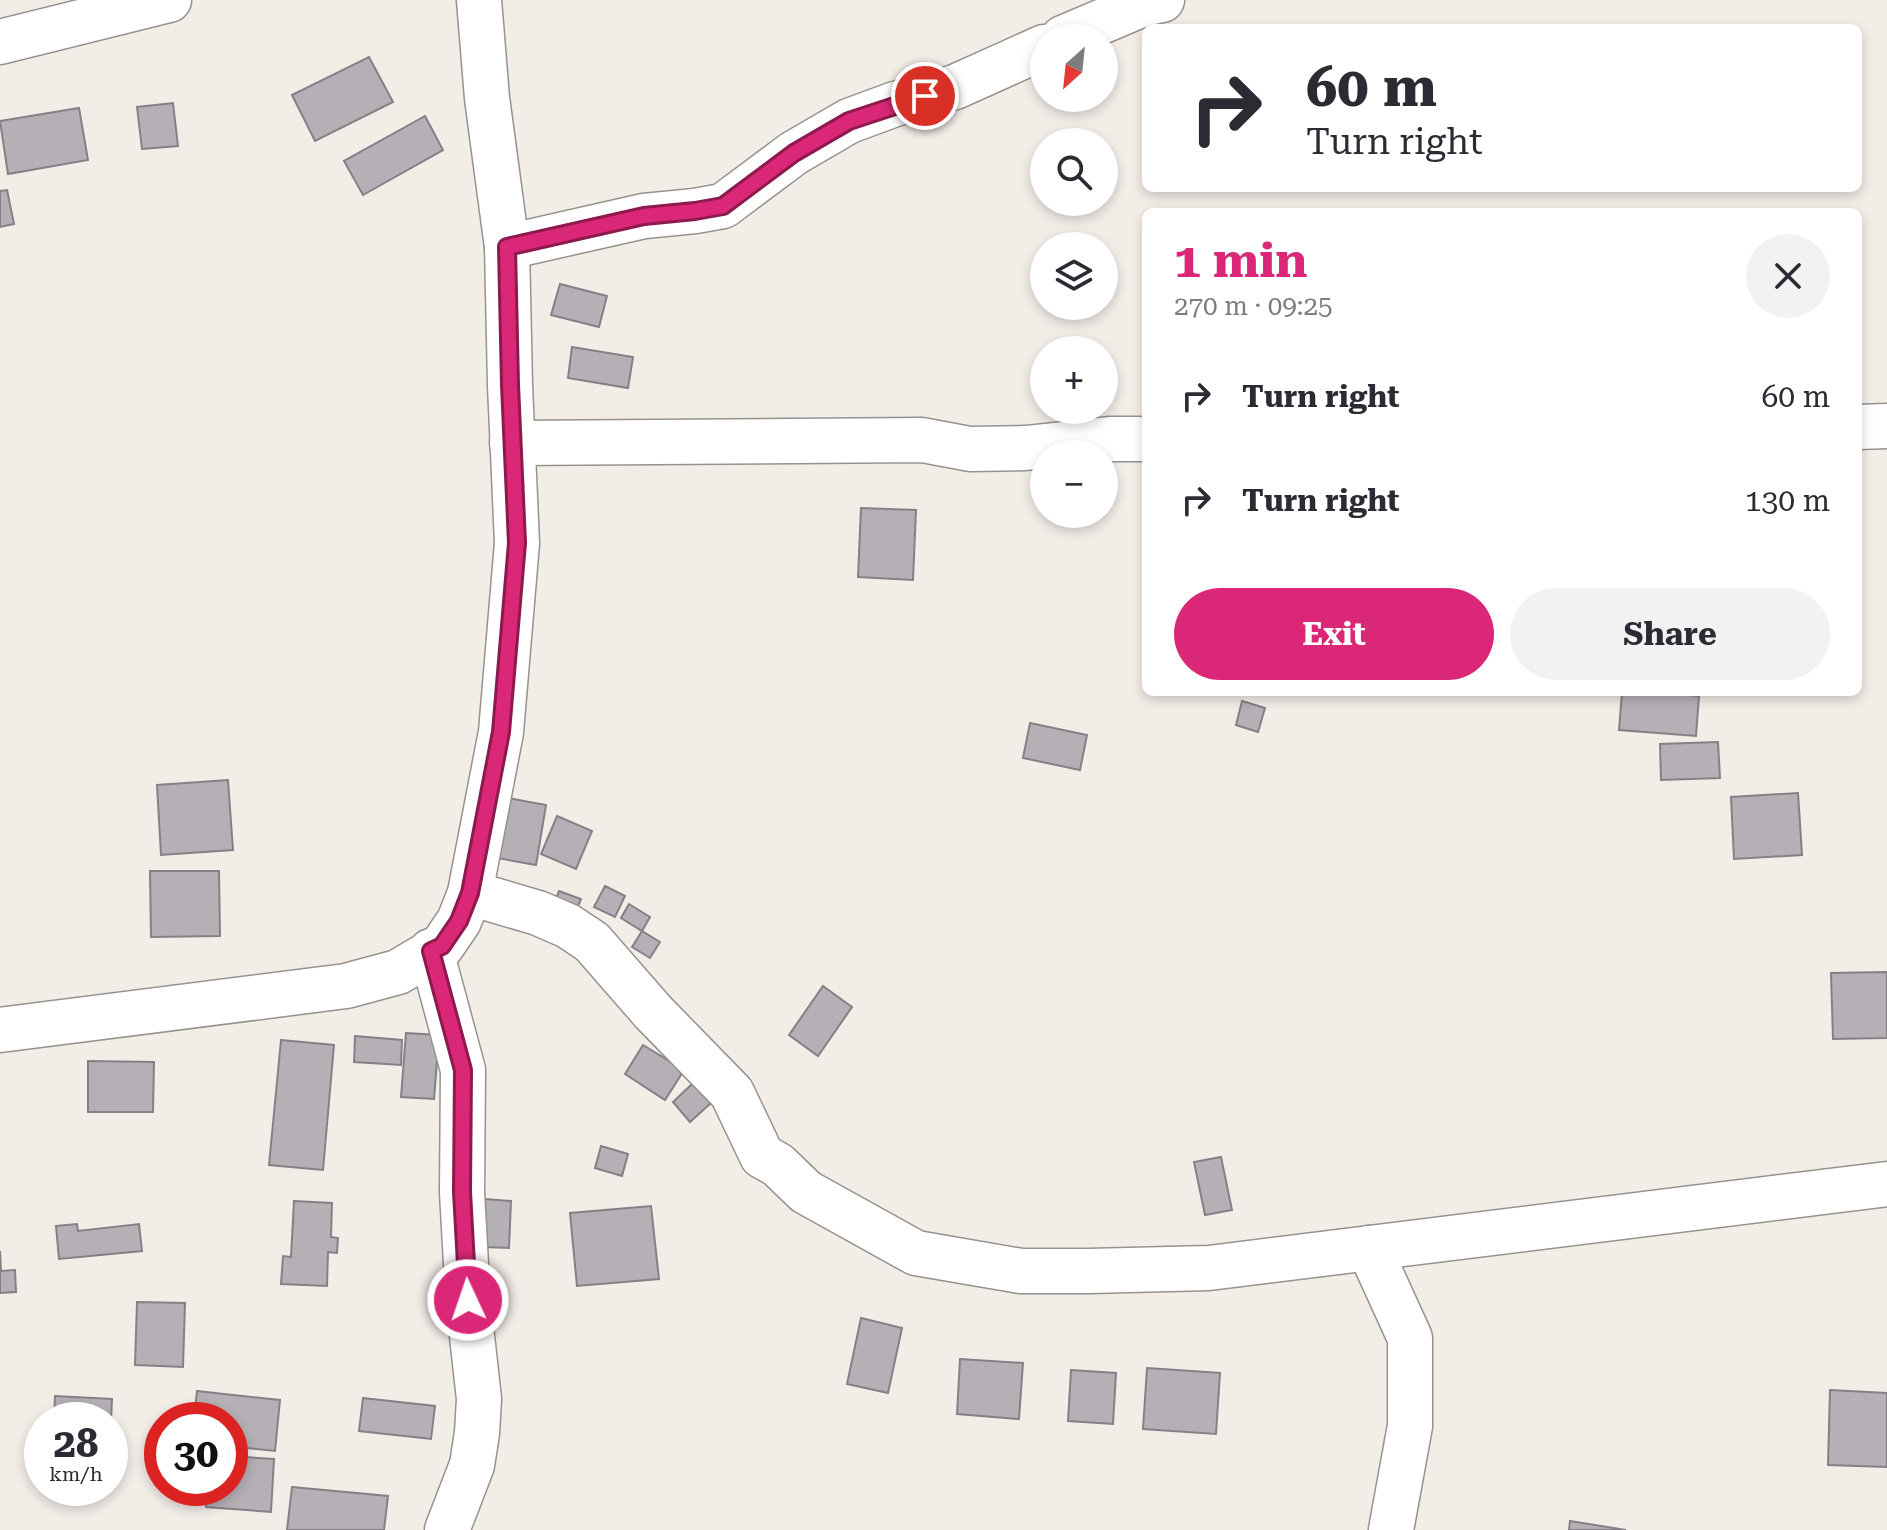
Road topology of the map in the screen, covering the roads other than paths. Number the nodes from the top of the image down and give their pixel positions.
1 (169, 0) edge
2 (479, 0) edge
3 (1162, 0) edge
4 (1096, 24) edge
5 (0, 42) edge
6 (1030, 53) edge
7 (507, 247) junction
8 (1887, 426) edge
9 (1862, 427) edge
10 (1142, 439) edge
11 (512, 443) junction
12 (470, 893) junction
13 (431, 951) junction
14 (0, 1030) edge
15 (1887, 1184) edge
16 (1369, 1248) junction
17 (447, 1530) edge
18 (1391, 1530) edge

1 - 5 street
2 - 7 street
3 - 4 street
6 - 7 street
7 - 11 street
8 - 9 street
10 - 11 street
11 - 12 street
12 - 13 street
12 - 16 street
13 - 14 street
13 - 17 street
15 - 16 street
16 - 18 street

